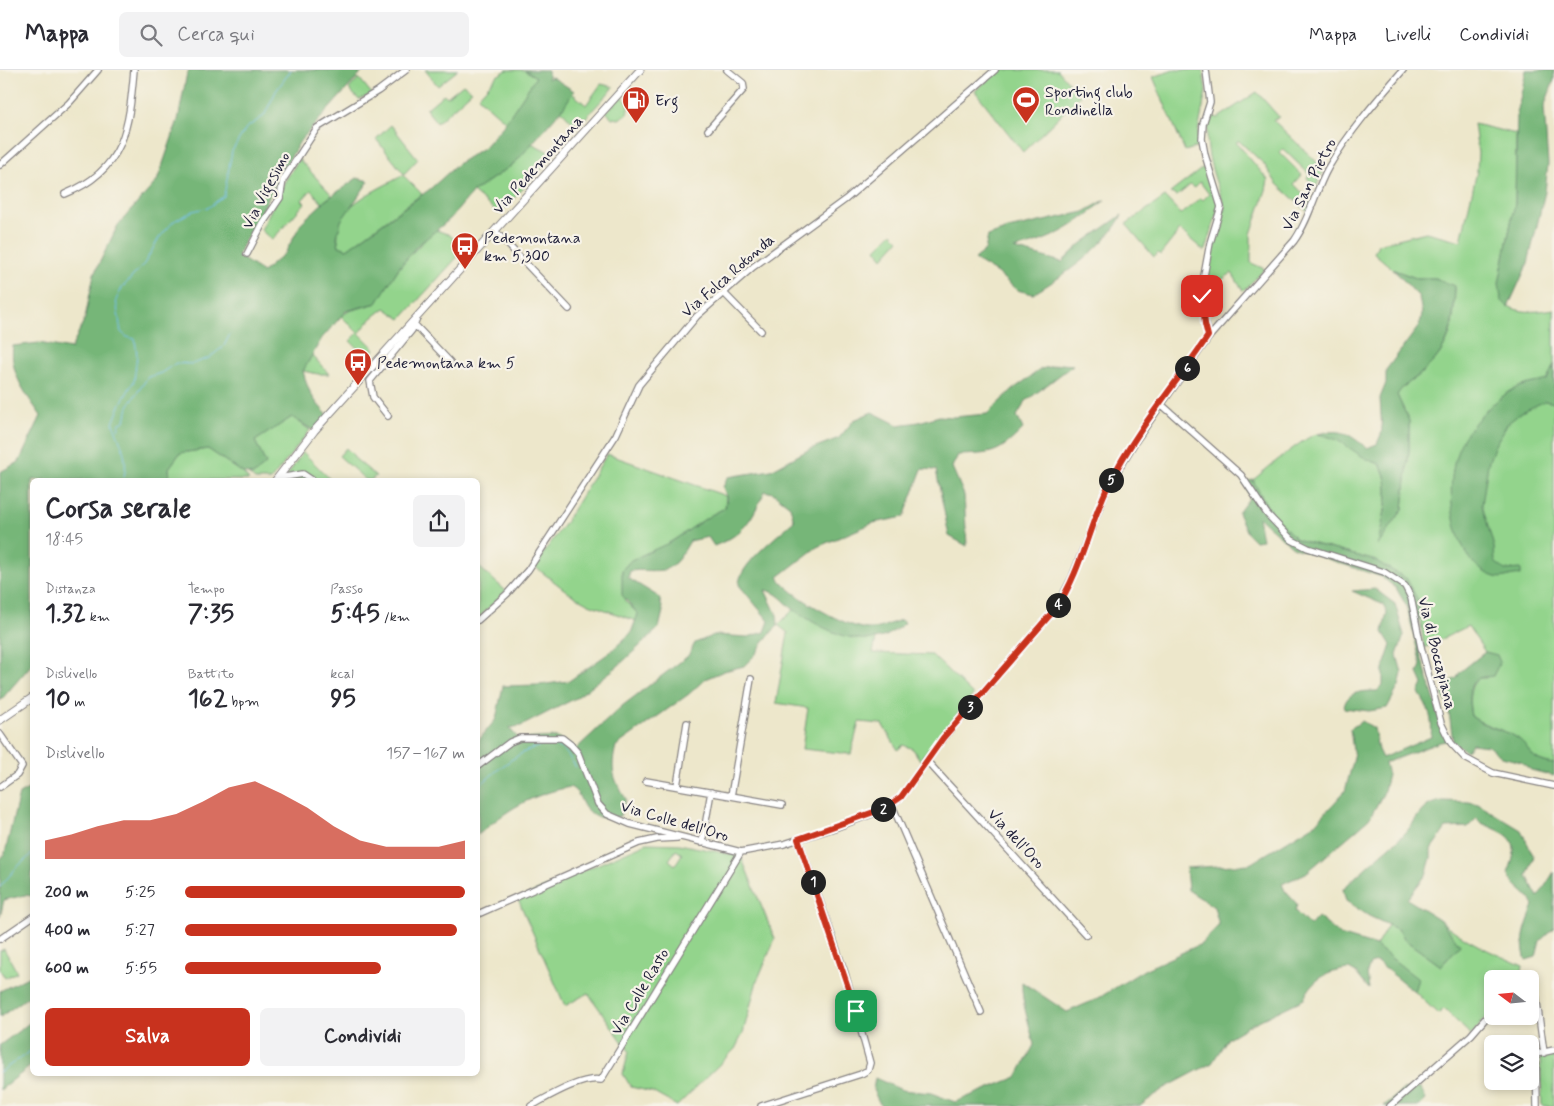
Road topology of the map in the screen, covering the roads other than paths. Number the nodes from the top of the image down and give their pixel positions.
1 (98, 70) edge
2 (134, 70) edge
3 (406, 70) edge
4 (640, 70) edge
5 (727, 70) edge
6 (995, 70) edge
7 (1206, 70) edge
8 (1404, 70) edge
9 (708, 130) dead end
10 (0, 165) edge
11 (66, 194) dead end
12 (495, 231) junction
13 (247, 254) dead end
14 (723, 292) junction
15 (569, 309) dead end
16 (415, 321) junction
17 (762, 331) dead end
18 (1208, 336) junction
19 (450, 362) dead end
20 (1161, 404) junction
21 (388, 416) dead end
22 (279, 478) edge
23 (283, 478) edge
24 (309, 478) edge
25 (480, 618) edge
26 (751, 679) dead end
27 (30, 699) edge
28 (0, 720) edge
29 (687, 723) dead end
30 (0, 734) edge
31 (926, 760) junction
32 (480, 764) edge
33 (646, 780) dead end
34 (676, 786) junction
35 (1554, 786) edge
36 (0, 787) edge
37 (711, 792) junction
38 (731, 796) junction
39 (782, 805) dead end
40 (892, 805) junction
41 (798, 839) junction
42 (691, 840) junction
43 (702, 843) junction
44 (741, 852) junction
45 (480, 913) edge
46 (30, 918) edge
47 (1086, 935) dead end
48 (0, 939) edge
49 (981, 1012) dead end
50 (1484, 1020) edge
51 (1539, 1023) edge
52 (1554, 1050) edge
53 (1544, 1053) junction
54 (531, 1106) edge
55 (761, 1106) edge
56 (1390, 1106) edge
57 (1537, 1106) edge

1 - 10 street
2 - 11 street
3 - 13 street, Via Vigesimo
4 - 12 street, Via Pedemontana
5 - 9 street
6 - 14 street, Via Folca Rotonda
7 - 18 street
8 - 18 street, Via San Pietro
12 - 15 street
12 - 16 street, Via Pedemontana
14 - 17 street
14 - 25 street, Via Folca Rotonda
16 - 19 street
16 - 21 street
16 - 22 street, Via Pedemontana
18 - 20 street, Via San Pietro
20 - 31 street, Via Colle dell'Oro
20 - 35 street, Via di Boccapiana
23 - 24 street
26 - 38 street
27 - 28 street
29 - 34 street
30 - 36 street
31 - 40 street, Via Colle dell'Oro
31 - 47 street, Via dell'Oro
32 - 42 street, Via Colle dell'Oro
33 - 34 street
34 - 37 street
37 - 38 street
37 - 43 street
38 - 39 street
40 - 41 street, Via Colle dell'Oro
40 - 49 street
41 - 44 street, Via Colle dell'Oro
41 - 55 street
42 - 43 street, Via Colle dell'Oro
42 - 45 street
43 - 44 street, Via Colle dell'Oro
44 - 54 street, Via Colle Rasto
46 - 48 street
50 - 56 street
51 - 53 street
52 - 53 street
53 - 57 street

